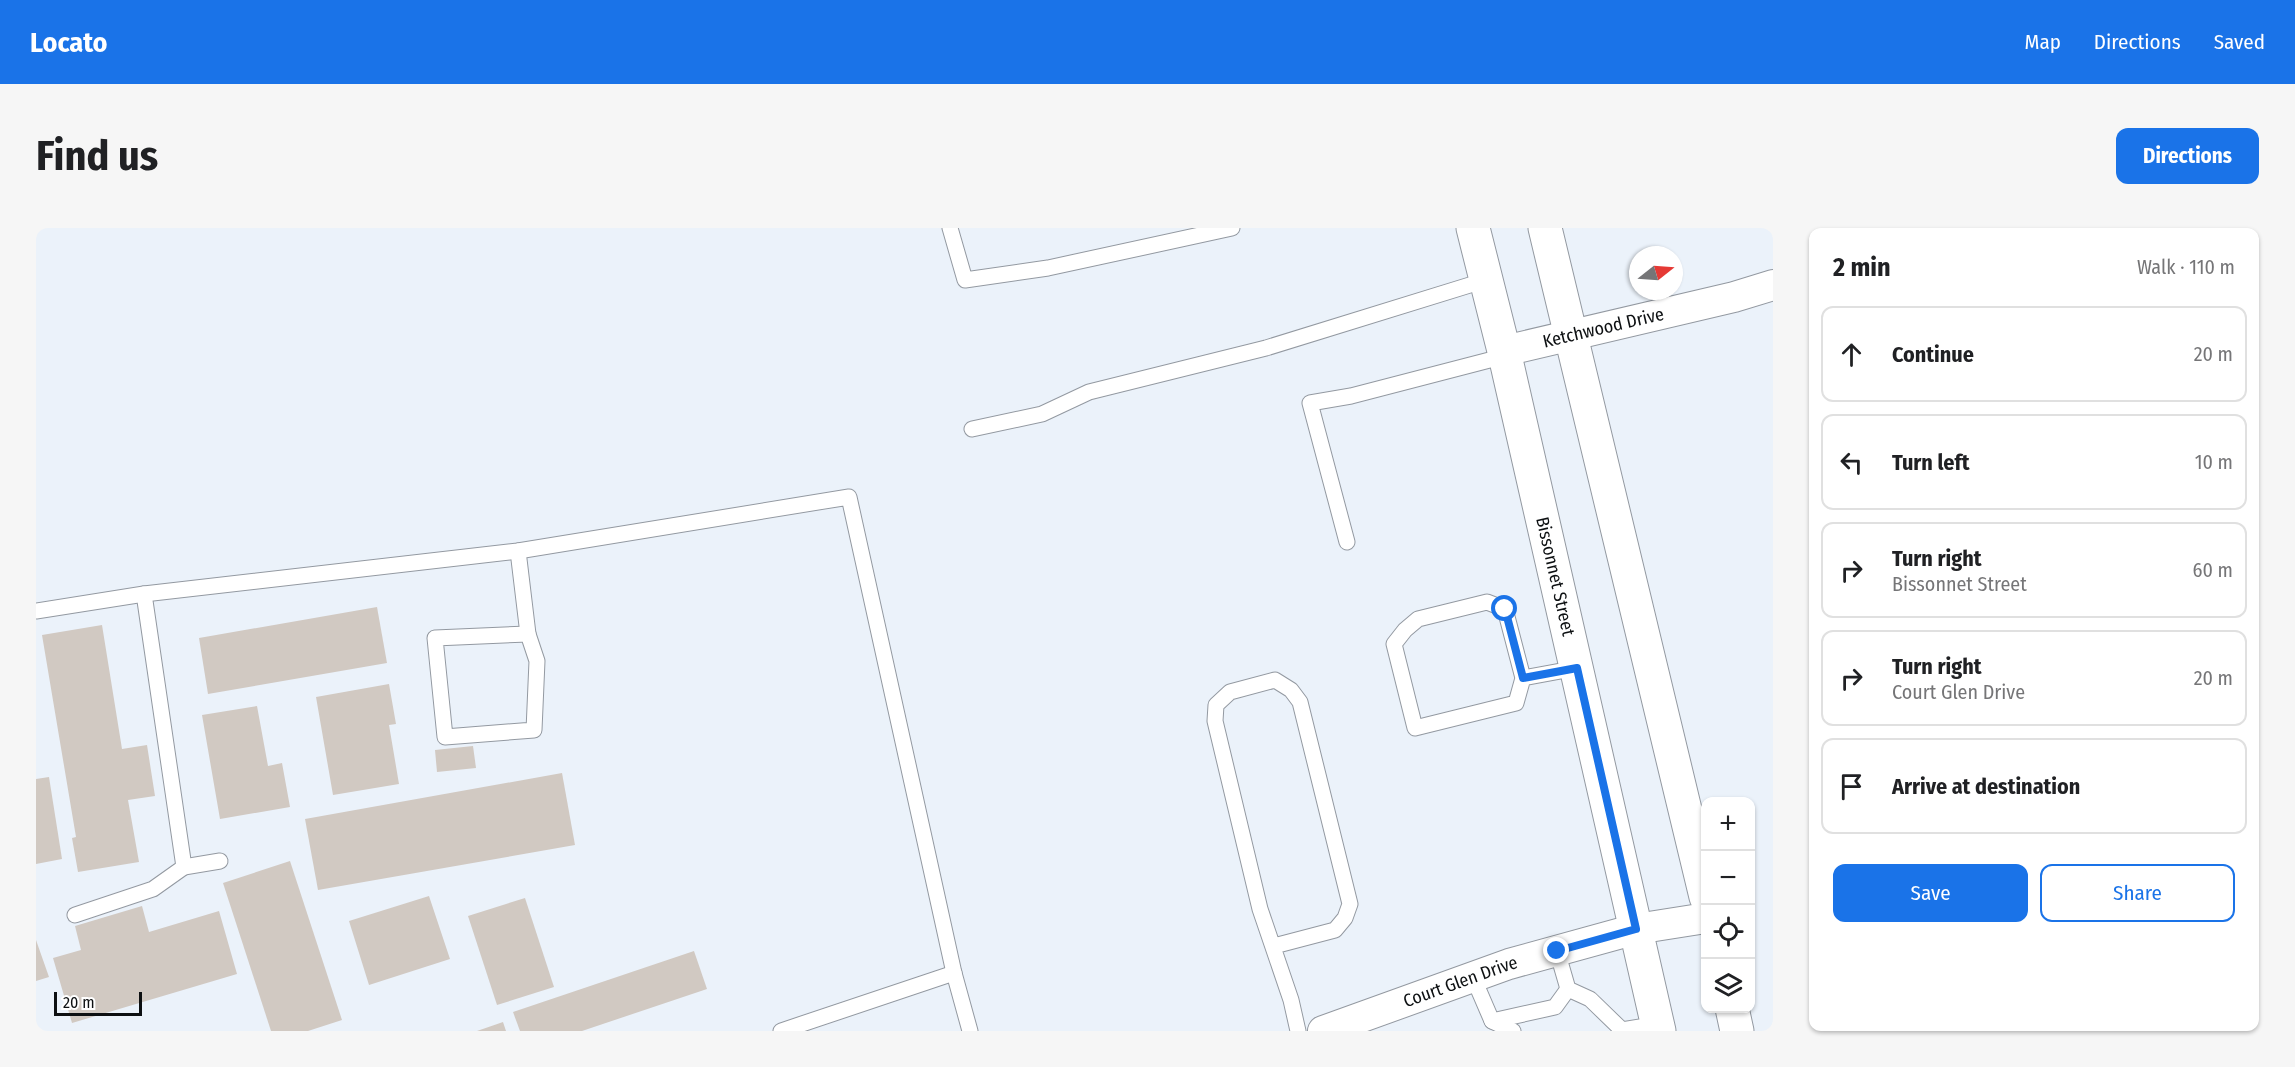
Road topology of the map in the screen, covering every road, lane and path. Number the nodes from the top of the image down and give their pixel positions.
1 (950, 228) edge
2 (1232, 228) edge
3 (1473, 228) edge
4 (1545, 228) edge
5 (1486, 280) junction
6 (1773, 285) edge
7 (1571, 336) junction
8 (1504, 354) junction
9 (972, 429) dead end
10 (1347, 542) dead end
11 (518, 551) junction
12 (144, 594) junction
13 (36, 611) edge
14 (528, 634) junction
15 (1577, 668) junction
16 (1523, 678) junction
17 (220, 861) dead end
18 (184, 867) junction
19 (1701, 876) edge
20 (75, 915) dead end
21 (1701, 919) edge
22 (1636, 929) junction
23 (1274, 946) junction
24 (1557, 951) junction
25 (954, 973) junction
26 (1473, 977) junction
27 (1568, 989) junction
28 (1733, 1013) edge
29 (1492, 1021) junction
30 (1658, 1027) edge
31 (1623, 1030) edge
32 (781, 1031) edge
33 (970, 1031) edge
34 (1298, 1031) edge
35 (1323, 1031) edge
36 (1513, 1031) edge
37 (1737, 1031) edge

1 - 2 lane
3 - 5 main road, Bissonnet Street
4 - 7 main road
5 - 8 main road, Bissonnet Street
5 - 9 lane
6 - 7 street, Ketchwood Drive
7 - 8 street, Ketchwood Drive
7 - 19 main road
8 - 10 lane
8 - 15 main road, Bissonnet Street
11 - 12 lane
11 - 14 lane
11 - 25 lane
12 - 13 lane
12 - 18 lane
14 - 14 lane
15 - 16 lane
15 - 22 main road, Bissonnet Street
16 - 16 lane
17 - 18 lane
18 - 20 lane
21 - 22 street, Court Glen Drive
22 - 24 street, Court Glen Drive
22 - 30 main road, Bissonnet Street
23 - 23 lane
23 - 34 lane
24 - 26 street, Court Glen Drive
24 - 27 lane
25 - 32 lane
25 - 33 lane
26 - 29 lane
26 - 35 street, Court Glen Drive
27 - 29 lane
27 - 31 lane
28 - 37 main road
29 - 36 lane
30 - 31 lane

